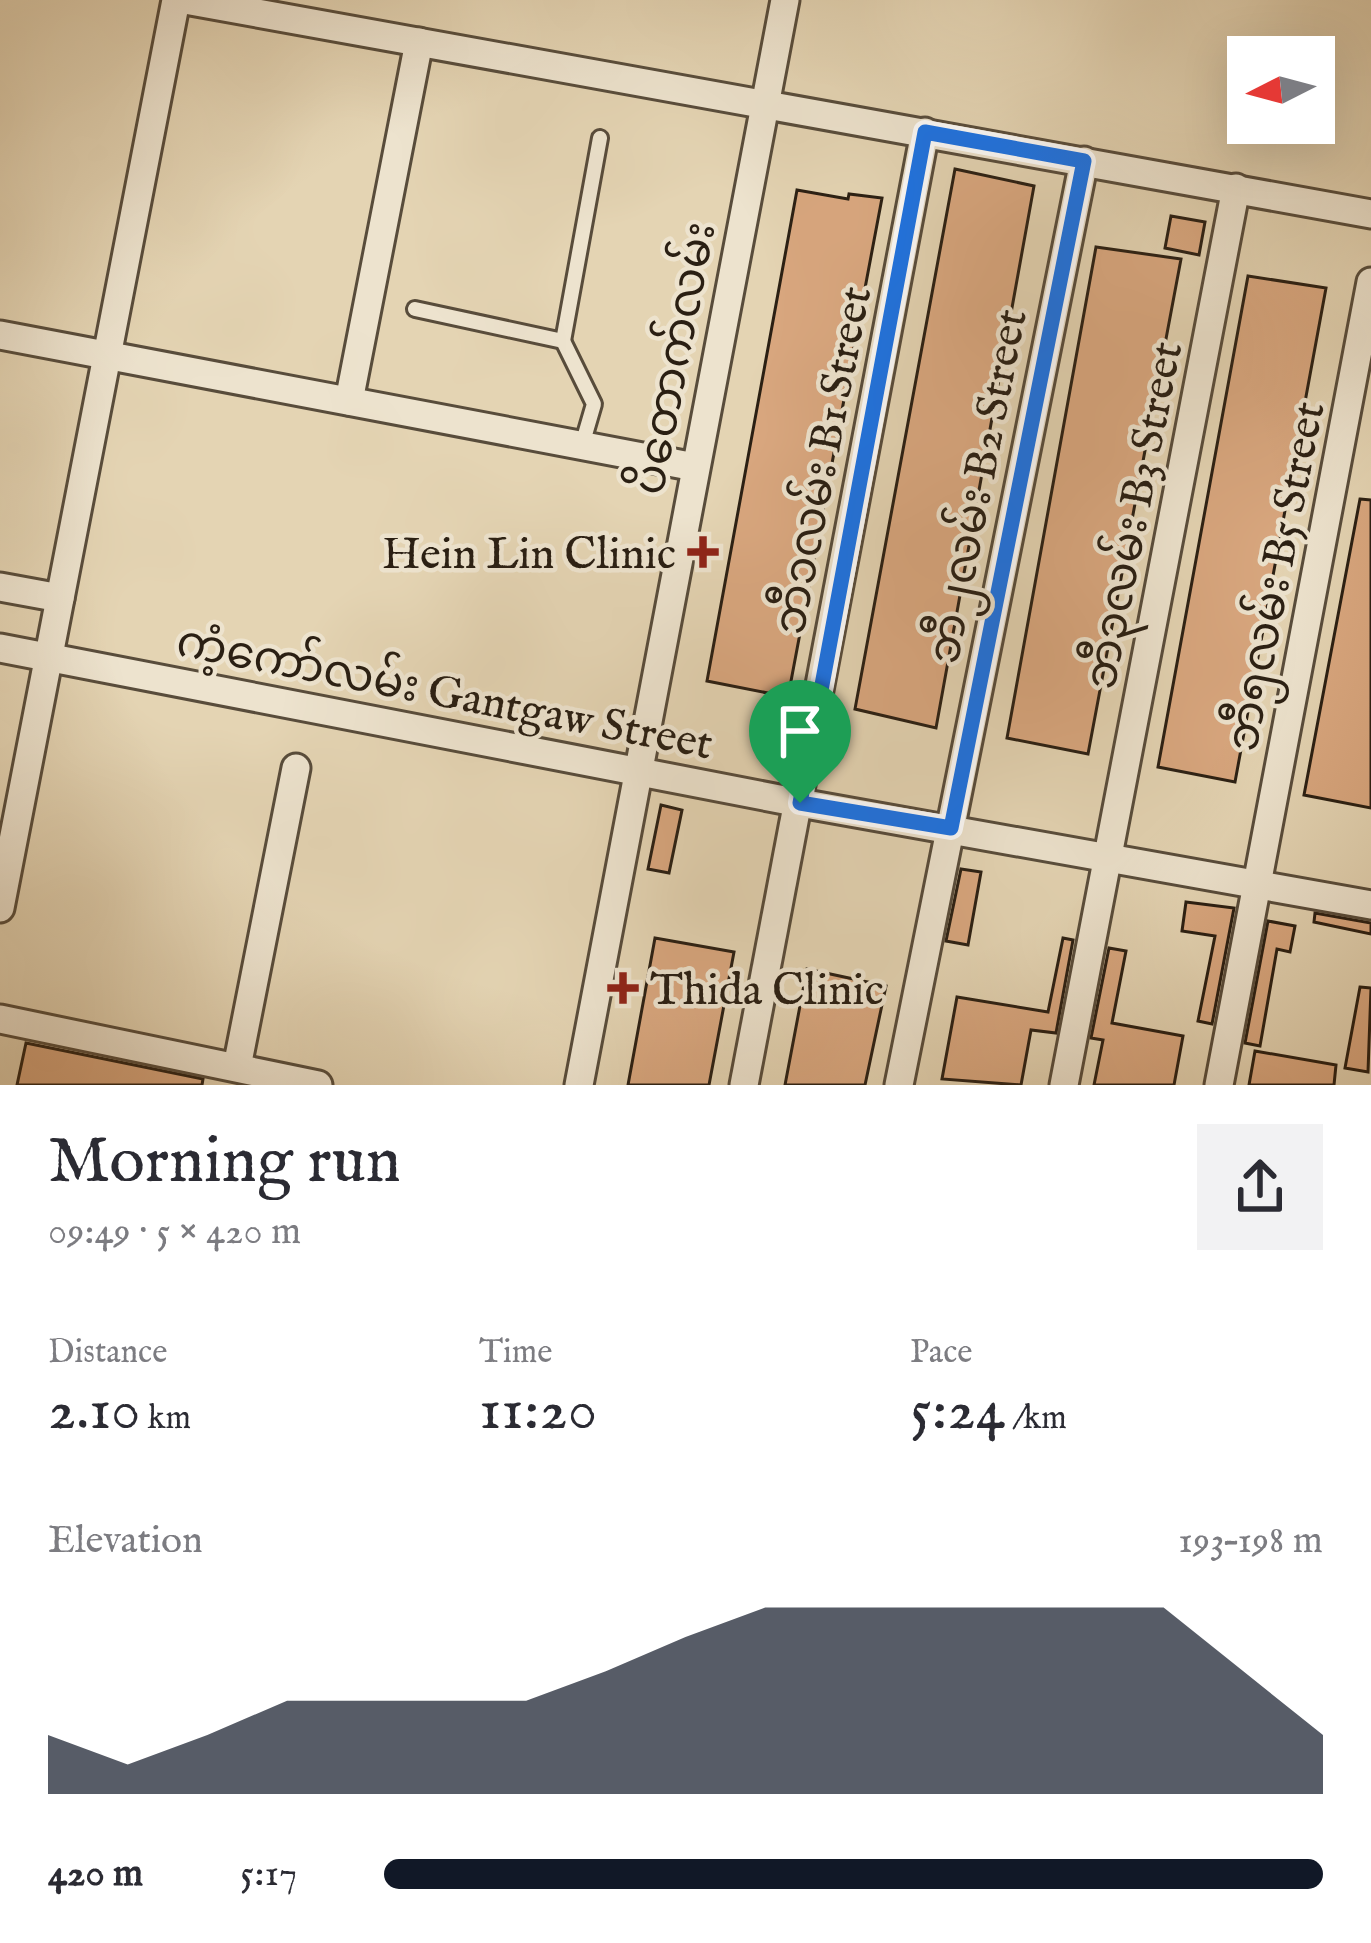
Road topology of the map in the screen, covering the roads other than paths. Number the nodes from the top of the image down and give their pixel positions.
1 (176, 0) edge
2 (185, 0) edge
3 (785, 0) edge
4 (419, 42) junction
5 (764, 103) junction
6 (925, 132) junction
7 (600, 138) dead end
8 (1084, 161) junction
9 (1236, 188) junction
10 (1371, 214) edge
11 (1371, 282) edge
12 (415, 309) dead end
13 (0, 335) edge
14 (563, 341) junction
15 (108, 357) junction
16 (349, 401) junction
17 (582, 445) junction
18 (695, 467) junction
19 (0, 587) edge
20 (60, 598) junction
21 (0, 648) edge
22 (49, 657) junction
23 (296, 768) dead end
24 (639, 770) junction
25 (800, 803) junction
26 (951, 828) junction
27 (7, 836) edge
28 (1111, 857) junction
29 (1259, 884) junction
30 (1371, 905) edge
31 (0, 908) edge
32 (0, 1019) edge
33 (222, 1071) edge
34 (318, 1085) edge
35 (579, 1085) edge
36 (744, 1085) edge
37 (899, 1085) edge
38 (1064, 1085) edge
39 (1219, 1085) edge

1 - 15 street
2 - 4 street
3 - 5 street, ပိတောက်လမ်း
4 - 5 street
4 - 16 street
5 - 6 street
5 - 18 street, ပိတောက်လမ်း
6 - 8 street
6 - 25 street, ဘီ၁လမ်း B1 Street
7 - 14 lane
8 - 9 street
8 - 26 street, ဘီ၂လမ်း B2 Street
9 - 10 street
9 - 28 street, ဘီ၃လမ်း B3 Street
11 - 29 street, ဘီ၅လမ်း B5 Street
12 - 14 lane
13 - 15 street
14 - 17 lane
15 - 16 street
15 - 20 street
16 - 17 street
17 - 18 street
18 - 24 street, ပိတောက်လမ်း
19 - 20 street
20 - 22 street
21 - 22 street, ကံ့ကော်လမ်း Gantgaw Street
22 - 24 street, ကံ့ကော်လမ်း Gantgaw Street
22 - 27 street
23 - 33 street
24 - 25 street, ကံ့ကော်လမ်း Gantgaw Street
24 - 35 street, ပိတောက်လမ်း
25 - 26 street, ကံ့ကော်လမ်း Gantgaw Street
25 - 36 street, ဘီ၁လမ်း B1 Street
26 - 28 street, ကံ့ကော်လမ်း Gantgaw Street
26 - 37 street, ဘီ၂လမ်း B2 Street
27 - 31 street
28 - 29 street, ကံ့ကော်လမ်း Gantgaw Street
28 - 38 street, ဘီ၃လမ်း B3 Street
29 - 30 street, ကံ့ကော်လမ်း Gantgaw Street
29 - 39 street, ဘီ၅လမ်း B5 Street
32 - 33 street
33 - 34 street

